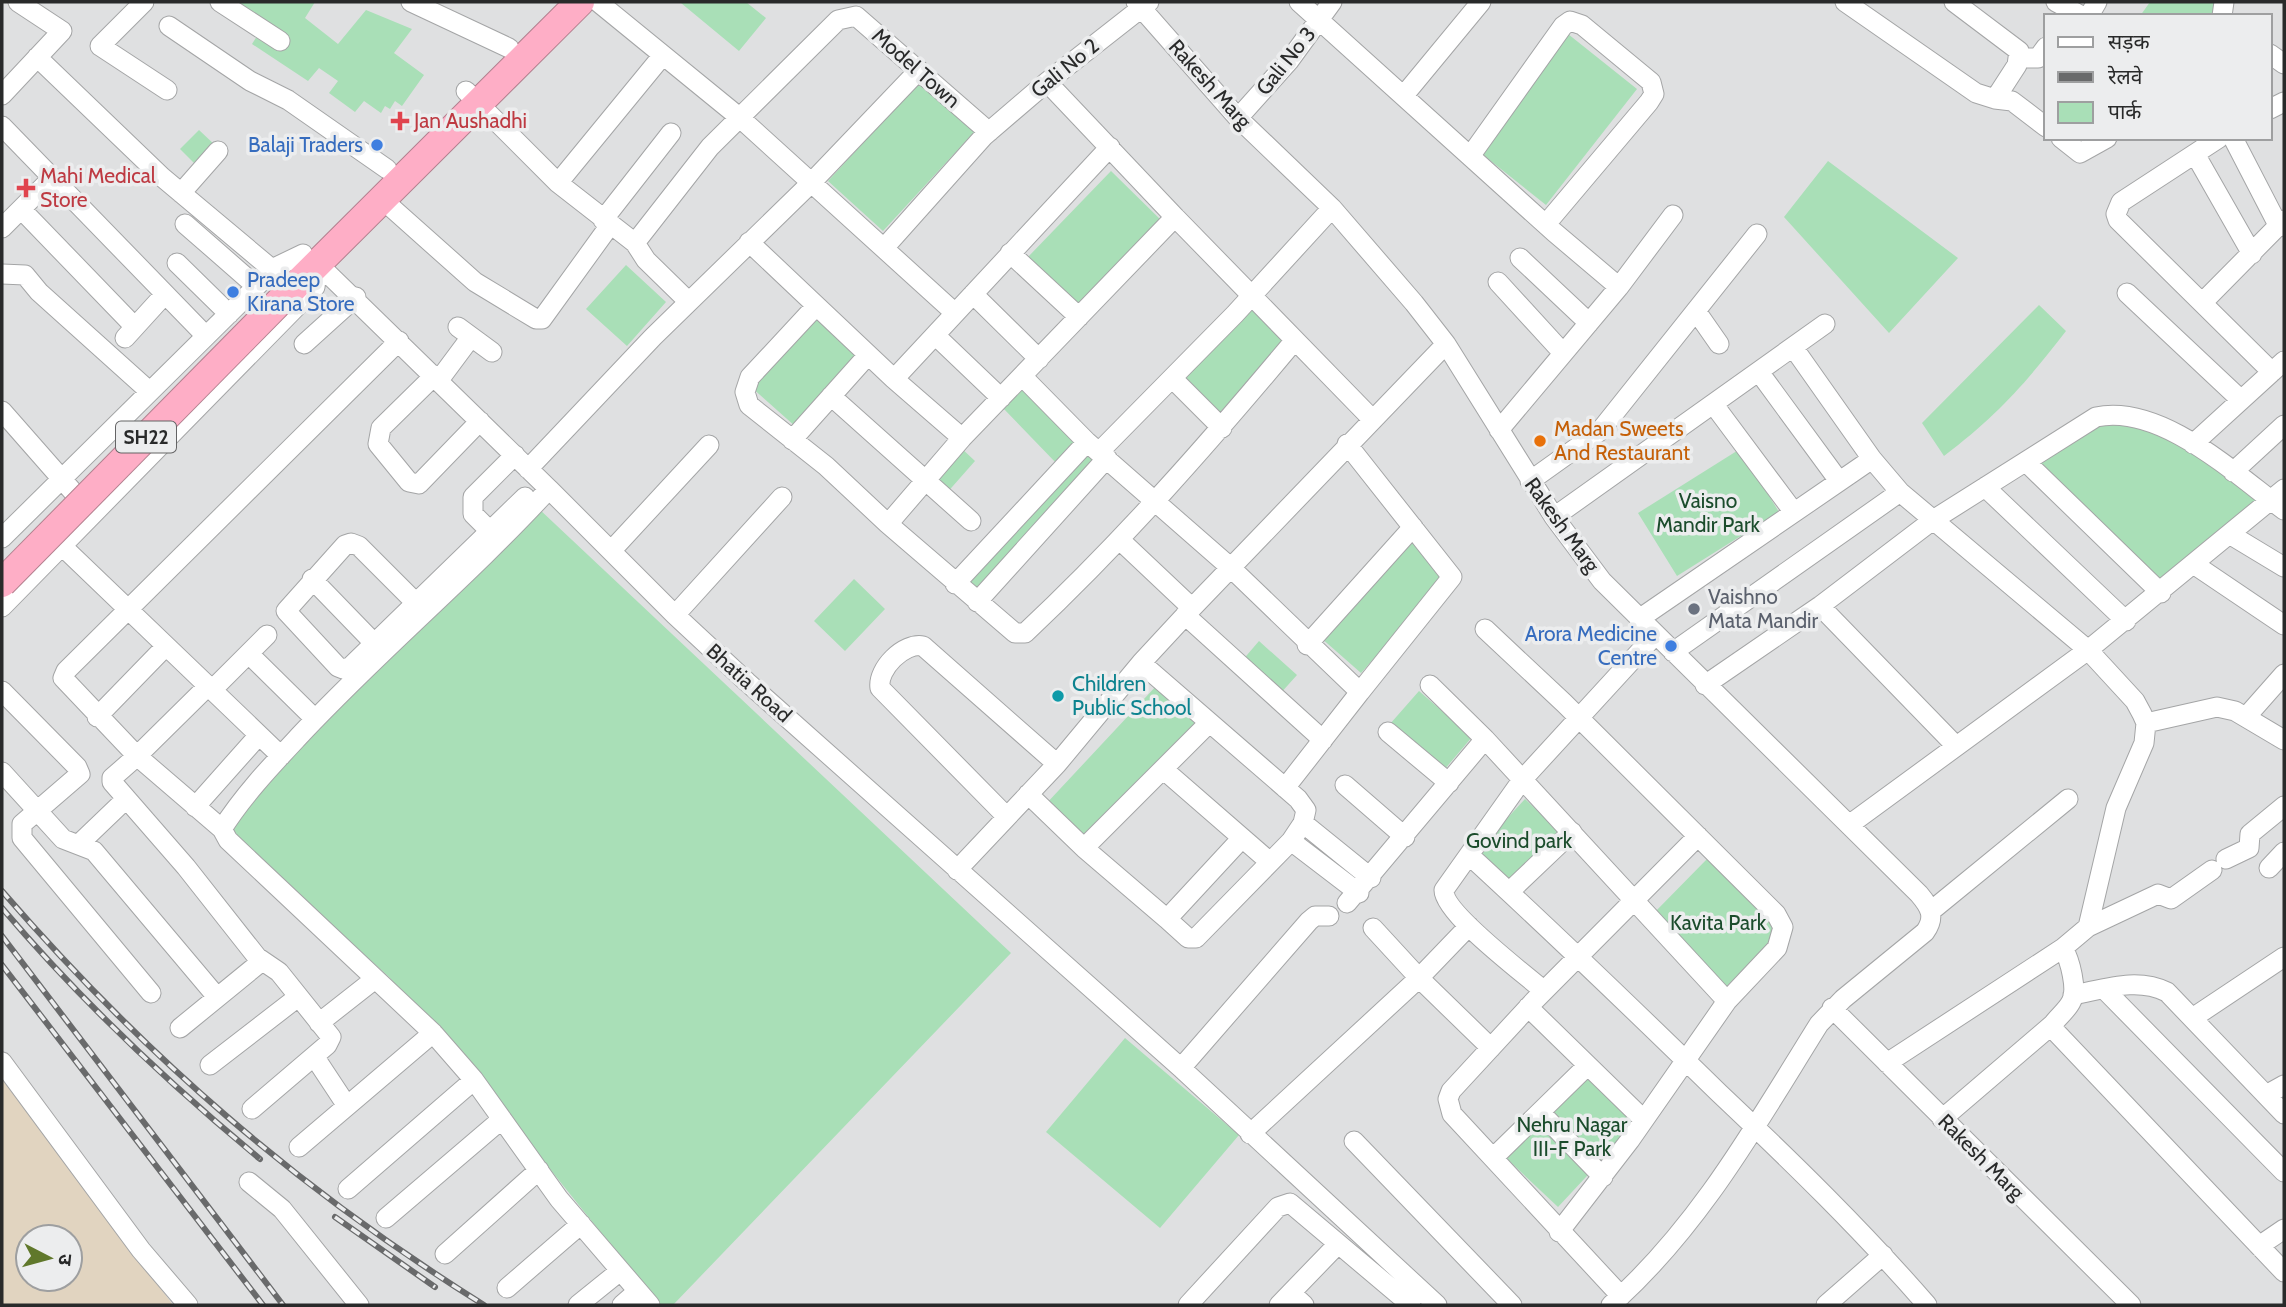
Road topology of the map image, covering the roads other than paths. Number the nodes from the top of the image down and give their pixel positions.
1 (18, 2) edge
2 (144, 2) edge
3 (220, 2) edge
4 (411, 2) edge
5 (555, 2) edge
6 (580, 2) edge
7 (598, 2) edge
8 (1299, 2) edge
9 (1332, 2) edge
10 (1480, 2) edge
11 (1845, 2) edge
12 (1954, 2) edge
13 (2056, 2) edge
14 (1142, 4) edge
15 (2080, 14) edge
16 (1319, 20) junction
17 (169, 26) dead end
18 (280, 41) dead end
19 (509, 48) junction
20 (2044, 50) edge
21 (663, 55) junction
22 (37, 57) junction
23 (2020, 58) junction
24 (919, 70) junction
25 (1046, 82) junction
26 (167, 90) dead end
27 (2, 94) edge
28 (1405, 94) junction
29 (472, 97) junction
30 (1995, 99) junction
31 (739, 117) junction
32 (1238, 118) junction
33 (2044, 125) edge
34 (2, 126) edge
35 (671, 133) dead end
36 (987, 134) junction
37 (2064, 140) edge
38 (2103, 140) edge
39 (2216, 140) edge
40 (2235, 140) edge
41 (1110, 147) junction
42 (218, 151) dead end
43 (2195, 154) junction
44 (1471, 155) junction
45 (387, 169) junction
46 (52, 178) junction
47 (558, 183) junction
48 (811, 183) junction
49 (181, 193) junction
50 (383, 200) junction
51 (1332, 208) junction
52 (20, 209) junction
53 (1673, 215) dead end
54 (1175, 217) junction
55 (607, 222) junction
56 (185, 224) dead end
57 (2282, 224) edge
58 (1546, 225) junction
59 (2, 228) edge
60 (1757, 234) dead end
61 (749, 242) junction
62 (635, 243) junction
63 (884, 248) junction
64 (1010, 253) junction
65 (2252, 254) junction
66 (1520, 258) dead end
67 (177, 263) dead end
68 (294, 270) junction
69 (2, 274) edge
70 (1498, 282) dead end
71 (256, 286) junction
72 (1619, 287) junction
73 (2127, 293) dead end
74 (165, 294) junction
75 (973, 294) junction
76 (1252, 295) junction
77 (356, 297) junction
78 (688, 301) junction
79 (2203, 302) junction
80 (816, 306) junction
81 (1696, 311) junction
82 (955, 313) junction
83 (229, 314) junction
84 (1079, 317) junction
85 (1589, 323) junction
86 (1825, 324) dead end
87 (935, 335) junction
88 (206, 336) junction
89 (1295, 340) junction
90 (399, 341) junction
91 (304, 344) dead end
92 (1446, 344) junction
93 (1719, 344) dead end
94 (1793, 347) junction
95 (492, 352) dead end
96 (1563, 353) junction
97 (868, 355) junction
98 (1039, 359) junction
99 (2278, 366) edge
100 (1759, 372) junction
101 (1022, 376) junction
102 (437, 377) junction
103 (894, 379) junction
104 (1173, 379) junction
105 (148, 390) junction
106 (831, 396) junction
107 (1001, 398) junction
108 (2241, 400) junction
109 (1714, 405) junction
110 (4, 418) edge
111 (1373, 420) junction
112 (480, 421) junction
113 (2284, 425) edge
114 (1222, 428) junction
115 (1499, 430) junction
116 (962, 438) junction
117 (792, 440) junction
118 (1347, 444) junction
119 (2193, 444) junction
120 (709, 445) dead end
121 (1098, 451) junction
122 (1872, 459) junction
123 (2025, 462) junction
124 (2233, 472) junction
125 (533, 474) junction
126 (61, 477) junction
127 (926, 481) junction
128 (1530, 481) junction
129 (1839, 481) junction
130 (1985, 487) junction
131 (1900, 492) junction
132 (782, 497) dead end
133 (2280, 500) edge
134 (1155, 503) junction
135 (1793, 511) junction
136 (92, 514) junction
137 (1554, 517) junction
138 (1933, 520) junction
139 (971, 521) dead end
140 (888, 524) junction
141 (1413, 527) junction
142 (490, 531) junction
143 (2231, 534) junction
144 (2, 538) edge
145 (1121, 541) junction
146 (62, 546) junction
147 (611, 551) junction
148 (2, 556) edge
149 (2195, 565) junction
150 (1230, 567) junction
151 (2284, 567) edge
152 (312, 579) junction
153 (2, 583) edge
154 (955, 584) junction
155 (2161, 593) junction
156 (977, 602) junction
157 (415, 603) junction
158 (1820, 606) junction
159 (2, 607) edge
160 (128, 609) junction
161 (1189, 612) junction
162 (675, 615) junction
163 (1639, 619) junction
164 (2126, 621) junction
165 (2284, 625) edge
166 (1485, 629) dead end
167 (267, 635) dead end
168 (1655, 635) junction
169 (374, 643) junction
170 (1307, 645) junction
171 (166, 646) junction
172 (2088, 650) junction
173 (1673, 652) junction
174 (249, 654) junction
175 (1141, 663) junction
176 (2284, 674) edge
177 (1430, 685) dead end
178 (1705, 685) junction
179 (210, 688) junction
180 (2, 691) edge
181 (1360, 692) junction
182 (97, 717) junction
183 (2246, 717) junction
184 (1577, 718) junction
185 (316, 719) junction
186 (1209, 723) junction
187 (2146, 723) junction
188 (1388, 732) dead end
189 (259, 735) junction
190 (1485, 739) junction
191 (1323, 740) junction
192 (2284, 740) edge
193 (1956, 746) junction
194 (137, 756) junction
195 (281, 756) junction
196 (1057, 764) junction
197 (1163, 769) junction
198 (2, 772) edge
199 (1522, 780) junction
200 (1449, 783) junction
201 (1345, 785) dead end
202 (1285, 788) junction
203 (1028, 794) junction
204 (126, 799) junction
205 (2068, 799) dead end
206 (2284, 806) edge
207 (195, 807) junction
208 (39, 811) junction
209 (1007, 817) junction
210 (1303, 823) junction
211 (1849, 825) junction
212 (222, 829) junction
213 (1572, 832) junction
214 (1698, 836) junction
215 (1405, 837) junction
216 (1242, 838) junction
217 (1291, 841) junction
218 (79, 844) junction
219 (1084, 848) junction
220 (2284, 852) edge
221 (1469, 855) junction
222 (1270, 862) junction
223 (2269, 868) dead end
224 (957, 870) junction
225 (1359, 891) junction
226 (1509, 892) junction
227 (1635, 901) junction
228 (1931, 911) junction
229 (1329, 916) dead end
230 (1167, 919) junction
231 (1469, 926) junction
232 (2088, 927) junction
233 (1373, 928) dead end
234 (2063, 948) junction
235 (2284, 957) edge
236 (1580, 958) junction
237 (262, 961) junction
238 (1419, 978) junction
239 (375, 979) junction
240 (2104, 989) junction
241 (1544, 991) junction
242 (151, 993) dead end
243 (2073, 995) junction
244 (217, 997) junction
245 (298, 997) junction
246 (1727, 1002) junction
247 (1528, 1007) junction
248 (1832, 1008) junction
249 (2194, 1017) junction
250 (319, 1023) junction
251 (2053, 1024) junction
252 (180, 1028) dead end
253 (433, 1033) junction
254 (1491, 1048) junction
255 (314, 1056) junction
256 (1686, 1061) junction
257 (2, 1062) edge
258 (1887, 1063) junction
259 (210, 1065) dead end
260 (1587, 1066) junction
261 (1181, 1068) junction
262 (474, 1080) junction
263 (2284, 1085) edge
264 (2266, 1095) junction
265 (347, 1106) junction
266 (252, 1109) dead end
267 (1540, 1112) junction
268 (2284, 1114) edge
269 (502, 1119) junction
270 (1942, 1119) junction
271 (1644, 1120) junction
272 (1755, 1127) junction
273 (1250, 1133) junction
274 (1354, 1141) dead end
275 (299, 1147) dead end
276 (1493, 1158) junction
277 (540, 1170) junction
278 (2284, 1171) edge
279 (1603, 1177) junction
280 (249, 1182) dead end
281 (348, 1189) dead end
282 (386, 1218) dead end
283 (580, 1224) junction
284 (2284, 1229) edge
285 (1559, 1232) junction
286 (1338, 1244) junction
287 (2259, 1246) junction
288 (445, 1254) dead end
289 (1883, 1255) junction
290 (620, 1270) junction
291 (2284, 1272) edge
292 (507, 1288) dead end
293 (644, 1298) edge
294 (1291, 1301) edge
295 (1616, 1301) edge
296 (1421, 1302) edge
297 (188, 1305) edge
298 (359, 1305) edge
299 (578, 1305) edge
300 (622, 1305) edge
301 (1188, 1305) edge
302 (1512, 1305) edge
303 (1826, 1305) edge
304 (1927, 1305) edge
305 (2131, 1305) edge

1 - 22 street
2 - 26 street
3 - 18 street
4 - 19 street
5 - 19 highway, SH22
6 - 29 highway, SH22
7 - 21 street
8 - 16 street
9 - 16 street, Gali No 3
10 - 28 street
11 - 30 street
12 - 23 street
13 - 15 street
14 - 25 street, Gali No 2
14 - 32 street, Rakesh Marg
16 - 28 street
16 - 32 street, Gali No 3
17 - 45 street
19 - 29 highway, SH22
20 - 23 street
21 - 31 street
21 - 47 street
22 - 27 street
22 - 49 street, Bhatia Road
23 - 30 street
24 - 31 street, Model Town
24 - 36 street, Model Town
24 - 48 street
25 - 36 street, Gali No 2
25 - 41 street
28 - 44 street
29 - 45 highway, SH22
29 - 47 street
29 - 50 highway, SH22
30 - 33 street
31 - 48 street
31 - 62 street
32 - 51 street, Rakesh Marg
34 - 46 street
35 - 55 street
36 - 63 street, Gali No 2
37 - 38 street
39 - 43 street
40 - 57 street
41 - 54 street
41 - 64 street
42 - 49 street
43 - 65 street
43 - 79 street
44 - 58 street
44 - 58 street
45 - 68 highway, SH22
46 - 52 street
46 - 74 street
47 - 55 street
48 - 61 street
48 - 63 street
49 - 68 street, Bhatia Road
50 - 55 street
50 - 68 highway, SH22
51 - 76 street
51 - 92 street, Rakesh Marg
52 - 59 street
52 - 74 street
53 - 72 street
54 - 76 street
54 - 84 street
55 - 62 street
56 - 71 street
57 - 65 street
58 - 72 street
60 - 81 street
61 - 78 street
61 - 80 street
62 - 78 street
63 - 82 street
64 - 75 street
64 - 84 street
65 - 79 street
66 - 85 street
67 - 83 street
68 - 71 street
68 - 77 street, Bhatia Road
68 - 136 street
68 - 148 highway, SH22
68 - 153 highway, SH22, bridge
69 - 105 street
70 - 96 street
71 - 83 street
72 - 85 street
73 - 108 street
74 - 88 street
75 - 82 street
75 - 98 street
76 - 89 street
76 - 104 street
77 - 90 street, Bhatia Road
77 - 91 street
78 - 125 street
79 - 99 street
80 - 97 street
80 - 117 street
81 - 93 street
81 - 128 street
82 - 87 street
83 - 88 street
84 - 98 street
85 - 96 street
86 - 94 street
87 - 103 street
87 - 107 street
88 - 105 street
89 - 111 street
89 - 114 street
90 - 102 street, Bhatia Road
90 - 160 street
92 - 111 street
92 - 115 street, Rakesh Marg
94 - 100 street
94 - 122 street
95 - 102 street
96 - 115 street
97 - 103 street
97 - 106 street
98 - 101 street
99 - 108 street
100 - 109 street
100 - 129 street
101 - 107 street
101 - 121 street
102 - 112 street, Bhatia Road
102 - 112 street
103 - 116 street
104 - 114 street
104 - 121 street
105 - 126 street
106 - 117 street
106 - 127 street
107 - 116 street
108 - 119 street
109 - 135 street
109 - 137 street
110 - 126 street
111 - 118 street
112 - 125 street, Bhatia Road
113 - 124 street
114 - 134 street
115 - 128 street, Rakesh Marg
116 - 127 street
117 - 140 street
118 - 141 street
118 - 150 street
119 - 123 street
119 - 124 street
120 - 147 street
121 - 134 street
121 - 154 street
121 - 156 street
122 - 129 street
122 - 131 street
123 - 130 street
123 - 155 street
124 - 133 street
125 - 142 street
125 - 142 street
125 - 147 street, Bhatia Road
125 - 185 street
126 - 136 street
126 - 144 street
127 - 139 street
127 - 140 street
128 - 137 street, Rakesh Marg
129 - 135 street
130 - 138 street
130 - 164 street
131 - 138 street
131 - 173 street
132 - 162 street
133 - 143 street
134 - 145 street
134 - 150 street
135 - 163 street
136 - 146 street
137 - 163 street, Rakesh Marg
138 - 158 street
138 - 172 street
140 - 154 street
141 - 170 street
141 - 181 street
142 - 157 street
143 - 149 street
143 - 151 street
145 - 156 street
145 - 161 street
146 - 159 street
146 - 160 street
147 - 162 street, Bhatia Road
149 - 155 street
149 - 165 street
150 - 161 street
150 - 170 street
152 - 157 street
152 - 169 street
152 - 169 street
154 - 156 street
155 - 164 street
157 - 169 street
158 - 178 street
158 - 193 street
160 - 171 street
160 - 182 street
161 - 175 street
161 - 191 street
162 - 224 street, Bhatia Road
163 - 168 street, Rakesh Marg
164 - 172 street
166 - 184 street
167 - 174 street
168 - 173 street, Rakesh Marg
168 - 184 street
170 - 181 street
171 - 179 street
171 - 182 street
172 - 187 street
172 - 193 street
173 - 178 street, Rakesh Marg
174 - 179 street
174 - 185 street
175 - 186 street
175 - 196 street
176 - 183 street
177 - 190 street
178 - 211 street, Rakesh Marg
179 - 189 street
179 - 194 street
180 - 208 street
181 - 191 street
182 - 194 street
183 - 187 street
183 - 192 street
184 - 199 street
184 - 214 street
185 - 195 street
186 - 197 street
186 - 202 street
187 - 232 street
188 - 200 street
189 - 195 street
189 - 207 street
190 - 199 street
190 - 200 street
191 - 202 street
193 - 211 street
194 - 204 street
194 - 207 street
195 - 212 street
196 - 203 street
196 - 209 street
197 - 216 street
197 - 219 street
198 - 208 street
199 - 213 street
199 - 221 street
200 - 215 street
201 - 215 street
202 - 210 street
203 - 209 street
203 - 219 street
204 - 218 street
204 - 237 street
205 - 228 street
206 - 232 street
207 - 212 street
208 - 218 street
208 - 242 street
209 - 224 street
210 - 217 street
210 - 225 street
211 - 228 street, Rakesh Marg
212 - 239 street
213 - 226 street
213 - 227 street
214 - 227 street
214 - 246 street
215 - 225 street
216 - 222 street
216 - 230 street
217 - 222 street
217 - 225 street
218 - 244 street
219 - 230 street
220 - 223 street
221 - 226 street
221 - 231 street
222 - 230 street
224 - 261 street, Bhatia Road
226 - 236 street
227 - 236 street
227 - 246 street
228 - 248 street
229 - 261 street
231 - 238 street
231 - 241 street
232 - 234 street
233 - 238 street
234 - 243 street
234 - 258 street
235 - 249 street
236 - 241 street
236 - 256 street
237 - 244 street
237 - 245 street
238 - 254 street
238 - 273 street
239 - 250 street
239 - 253 street
240 - 243 street
240 - 249 street
240 - 278 street
241 - 247 street
243 - 251 street
244 - 252 street
245 - 250 street
245 - 259 street
246 - 256 street
247 - 254 street
247 - 260 street
248 - 258 street, Rakesh Marg
248 - 272 street
249 - 264 street
250 - 255 street
251 - 270 street
251 - 287 street
253 - 262 street
253 - 265 street
254 - 276 street
255 - 265 street
255 - 266 street
256 - 271 street
256 - 272 street
257 - 297 street
258 - 270 street, Rakesh Marg
260 - 267 street
260 - 271 street
261 - 273 street, Bhatia Road
262 - 269 street
262 - 281 street
263 - 264 street
264 - 268 street
265 - 275 street
267 - 276 street
267 - 279 street
269 - 277 street
269 - 282 street
270 - 305 street, Rakesh Marg
271 - 279 street
272 - 289 street
272 - 295 street
273 - 296 street, Bhatia Road
274 - 302 street
276 - 285 street
277 - 283 street
277 - 288 street
279 - 285 street
280 - 298 street
283 - 290 street
283 - 292 street
284 - 287 street
285 - 295 street
286 - 294 street
286 - 296 street
286 - 301 street
287 - 291 street
289 - 303 street
289 - 304 street
290 - 293 street
290 - 299 street
293 - 300 street

